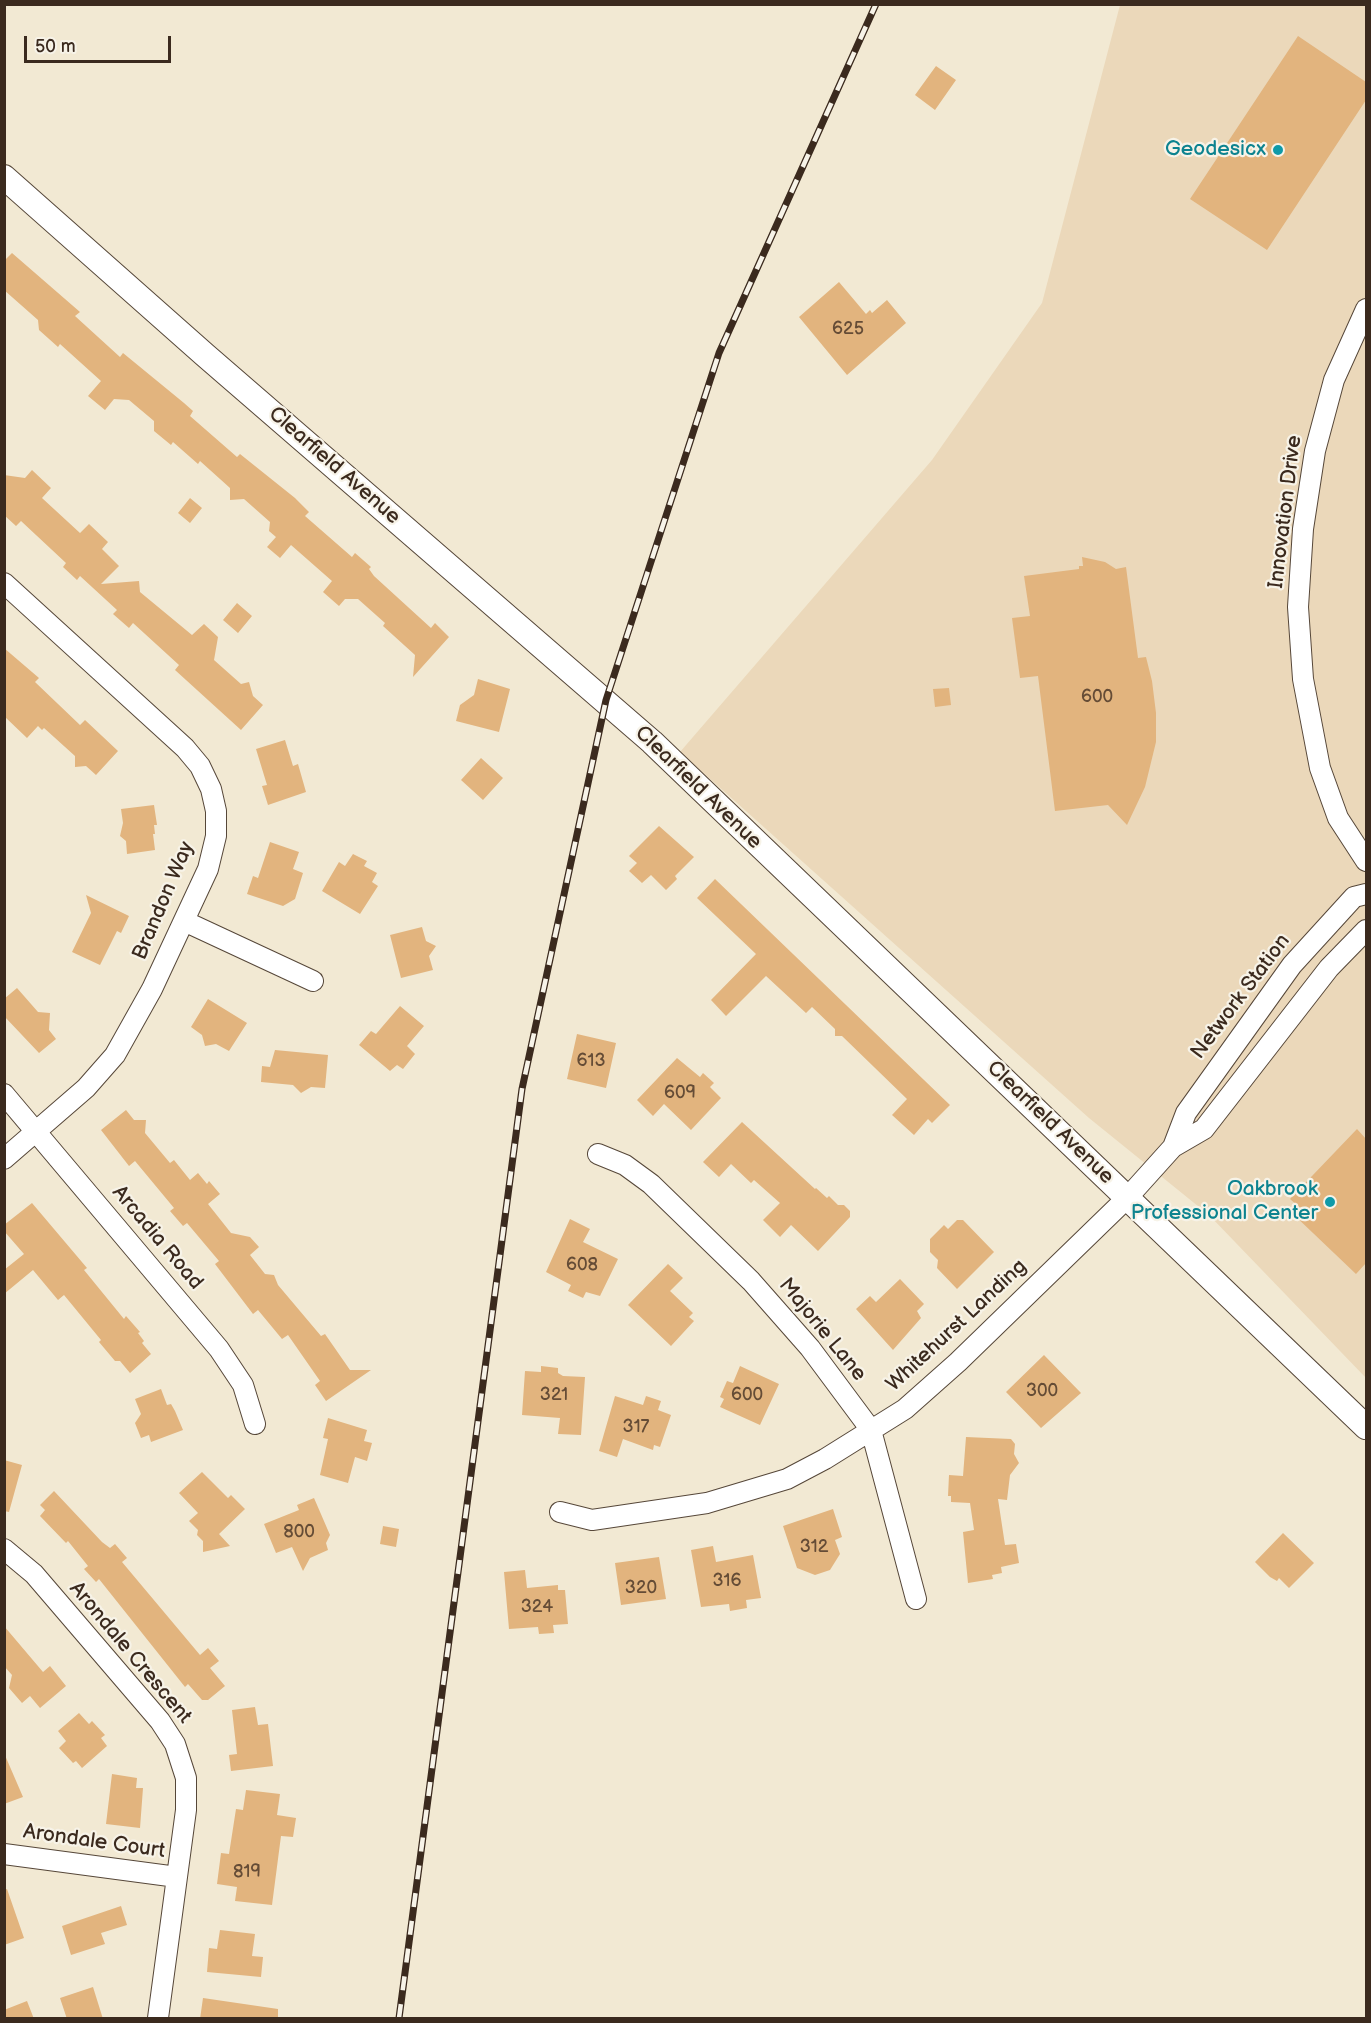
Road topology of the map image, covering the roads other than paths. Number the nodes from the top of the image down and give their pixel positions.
1 (4, 177) edge
2 (1366, 309) edge
3 (4, 584) edge
4 (1366, 861) edge
5 (1366, 894) edge
6 (184, 921) junction
7 (1366, 930) edge
8 (313, 981) dead end
9 (4, 1094) edge
10 (37, 1132) junction
11 (1173, 1147) junction
12 (598, 1154) dead end
13 (4, 1159) edge
14 (1128, 1197) junction
15 (255, 1424) dead end
16 (1366, 1427) edge
17 (871, 1431) junction
18 (560, 1512) dead end
19 (4, 1549) edge
20 (916, 1599) dead end
21 (4, 1854) edge
22 (177, 1877) junction
23 (158, 2019) edge

1 - 14 street, Clearfield Avenue
2 - 4 street, Innovation Drive
3 - 6 street, Brandon Way
5 - 11 street, Network Station
6 - 8 street
6 - 10 street, Brandon Way
7 - 11 street, Network Station
9 - 10 street, Arcadia Road
10 - 13 street, Brandon Way
10 - 15 street, Arcadia Road
11 - 14 street, Network Station
12 - 17 street, Majorie Lane
14 - 16 street, Clearfield Avenue
14 - 17 street, Whitehurst Landing
17 - 18 street, Whitehurst Landing
17 - 20 street, Majorie Lane
19 - 22 street, Arondale Crescent
21 - 22 street, Arondale Court
22 - 23 street, Arondale Crescent

